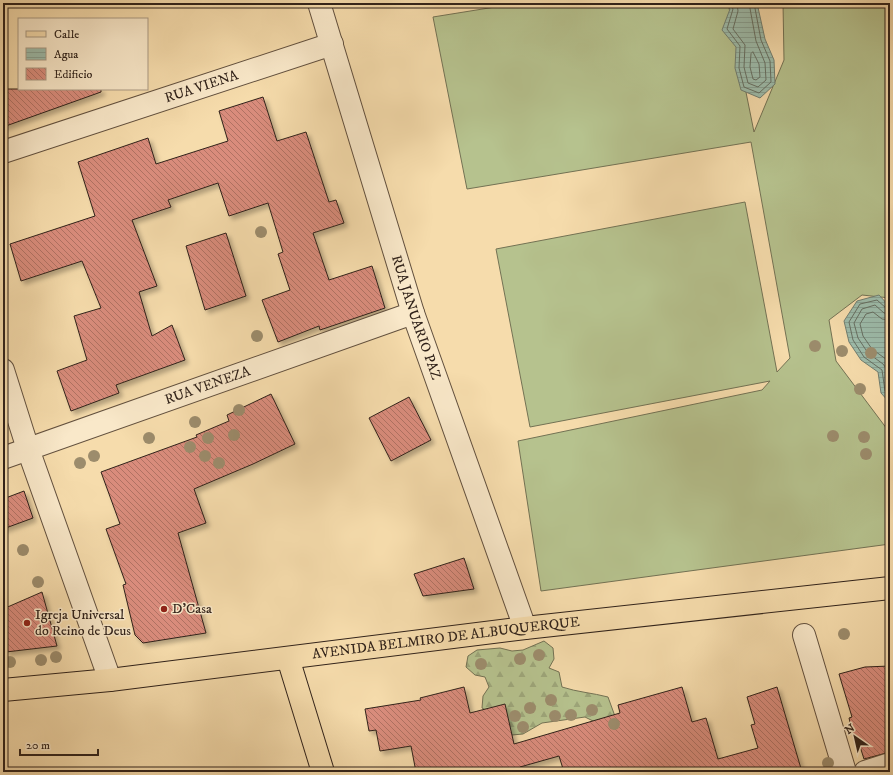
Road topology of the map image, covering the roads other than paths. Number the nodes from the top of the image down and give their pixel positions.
1 (320, 3) edge
2 (332, 44) junction
3 (3, 152) edge
4 (413, 314) junction
5 (3, 370) edge
6 (28, 449) junction
7 (3, 458) edge
8 (890, 588) edge
9 (525, 628) junction
10 (804, 635) dead end
11 (288, 658) junction
12 (110, 680) junction
13 (3, 690) edge
14 (890, 764) edge
15 (323, 772) edge
16 (844, 772) edge
17 (865, 772) edge

1 - 2 street, RUA JANUARIO PAZ
2 - 3 street, RUA VIENA
2 - 4 street, RUA JANUARIO PAZ
4 - 6 street, RUA VENEZA
4 - 9 street, RUA JANUARIO PAZ
5 - 6 street
6 - 7 street, RUA VENEZA
6 - 12 street
8 - 9 main road, AVENIDA BELMIRO DE ALBUQUERQUE
9 - 11 main road, AVENIDA BELMIRO DE ALBUQUERQUE
10 - 16 street
11 - 12 main road, AVENIDA BELMIRO DE ALBUQUERQUE
11 - 15 main road
12 - 13 main road, AVENIDA BELMIRO DE ALBUQUERQUE
14 - 17 street

